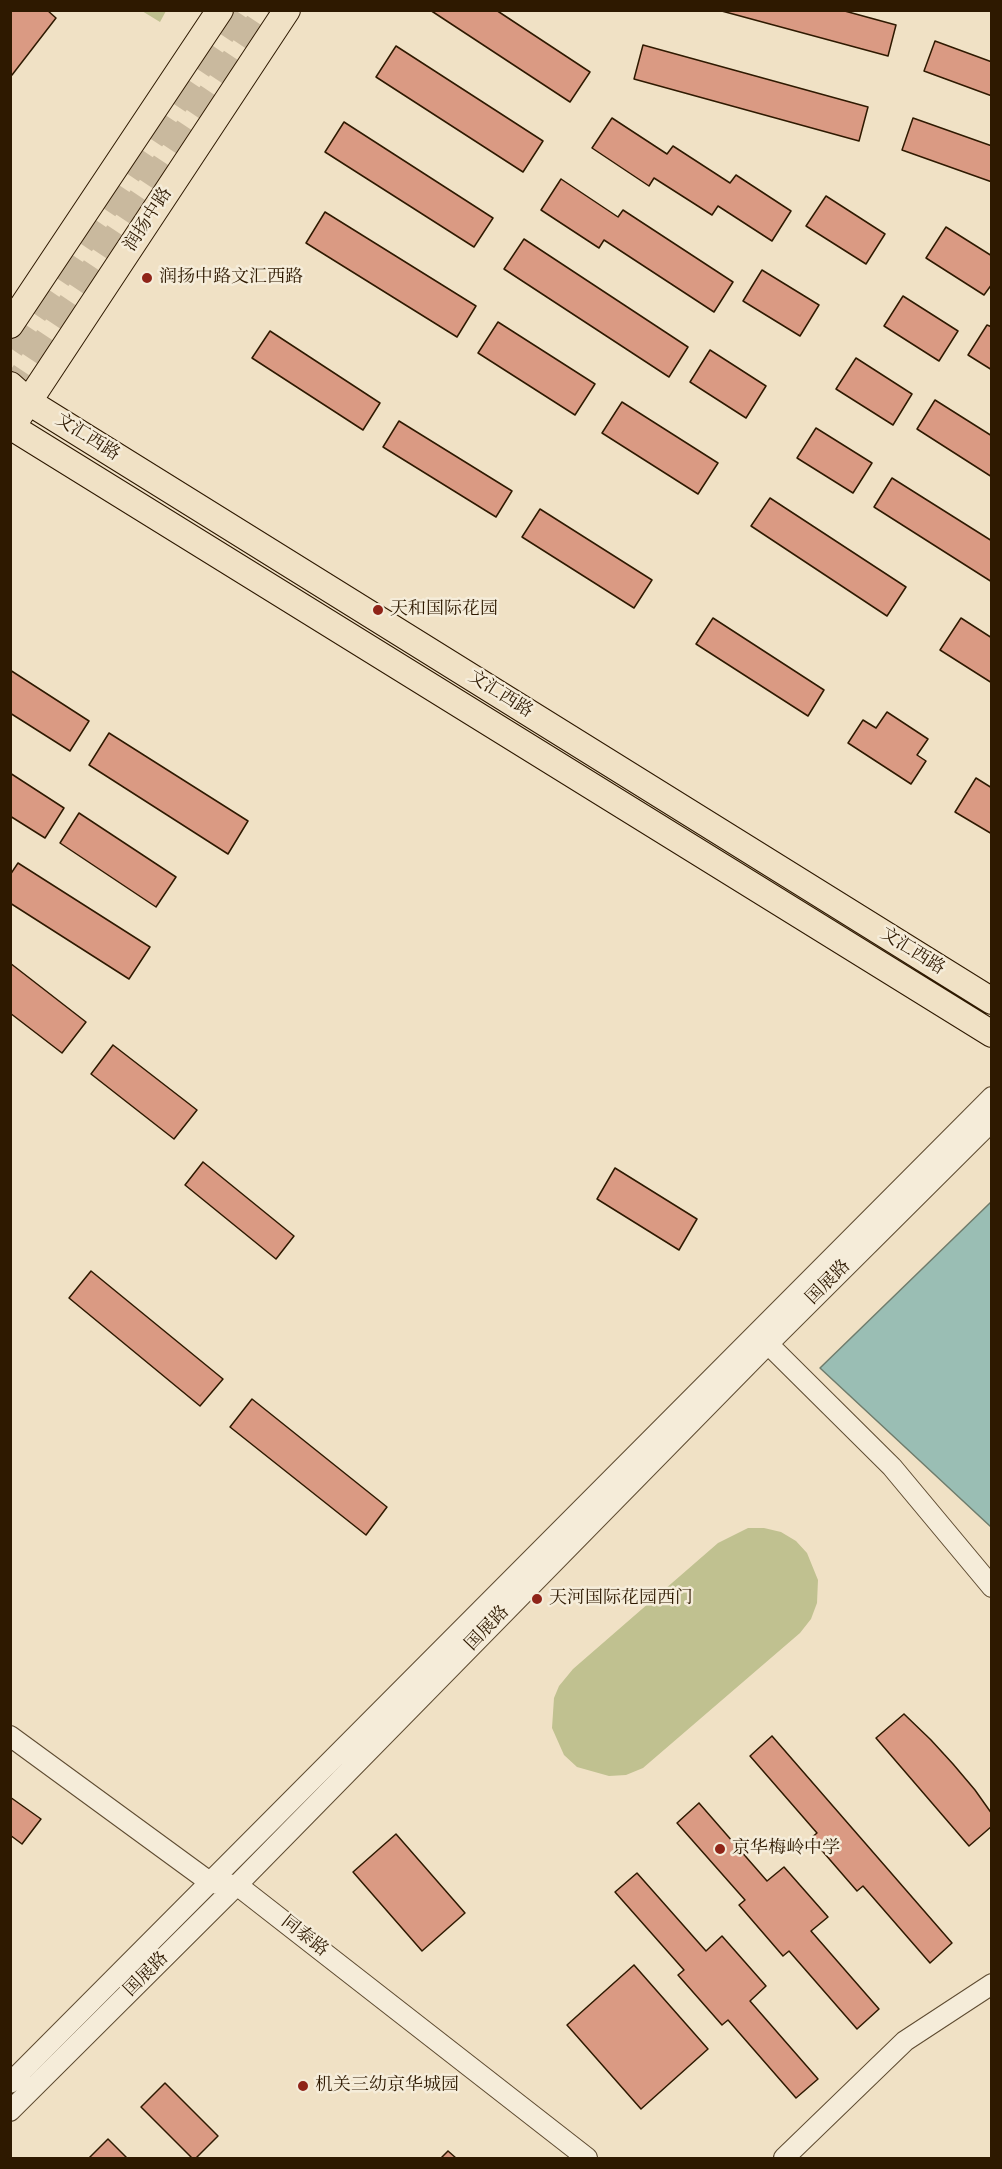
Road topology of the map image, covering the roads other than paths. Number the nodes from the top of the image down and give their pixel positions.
1 (220, 10) edge
2 (287, 10) edge
3 (10, 325) edge
4 (20, 393) edge
5 (11, 427) edge
6 (992, 1001) edge
7 (992, 1034) edge
8 (992, 1097) edge
9 (992, 1120) edge
10 (768, 1344) junction
11 (992, 1587) edge
12 (10, 1736) edge
13 (211, 1883) junction
14 (237, 1885) junction
15 (992, 1984) edge
16 (10, 2083) edge
17 (10, 2112) edge
18 (587, 2158) edge
19 (784, 2158) edge

1 - 3 main road
2 - 4 main road, 润扬中路
4 - 5 main road, 润扬中路
4 - 6 main road, 文汇西路
5 - 7 main road, 文汇西路
8 - 13 street, 国展路
9 - 10 street, 国展路
10 - 11 street
10 - 14 street, 国展路
12 - 13 street
13 - 14 street
13 - 16 street, 国展路
14 - 17 street, 国展路
14 - 18 street, 同泰路
15 - 19 street

